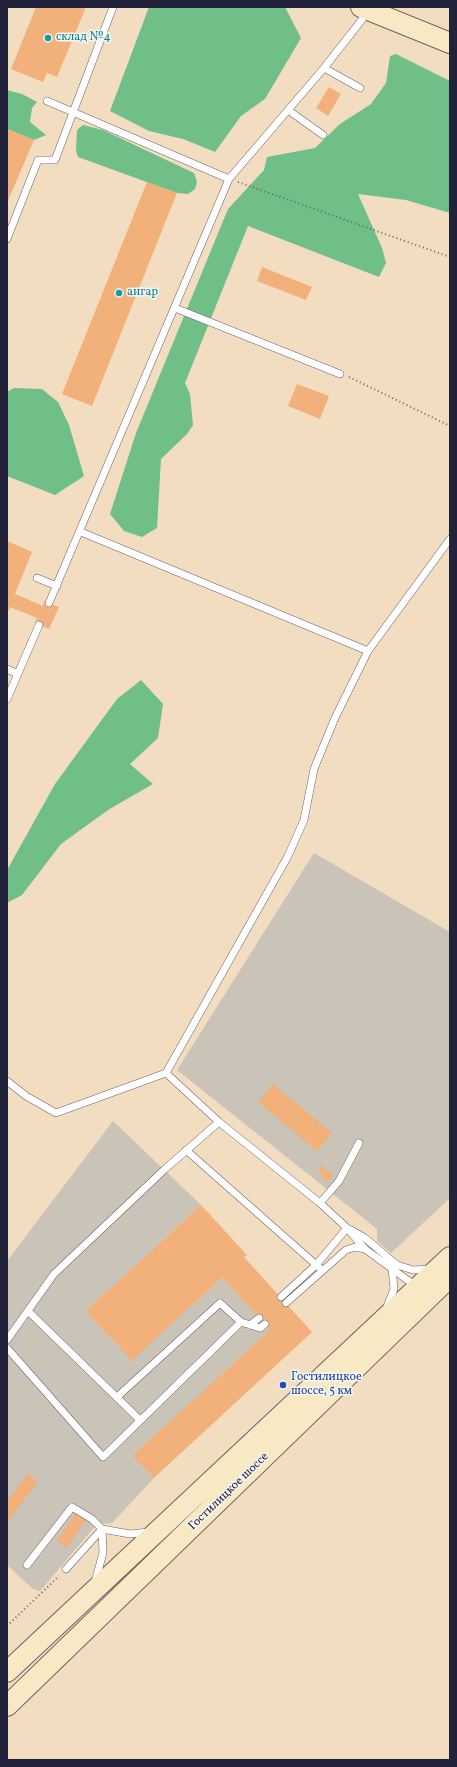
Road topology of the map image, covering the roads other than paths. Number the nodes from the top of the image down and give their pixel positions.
1 (113, 7) edge
2 (365, 9) edge
3 (450, 43) edge
4 (324, 68) junction
5 (360, 88) dead end
6 (47, 101) dead end
7 (288, 110) junction
8 (73, 112) junction
9 (323, 134) dead end
10 (229, 179) junction
11 (7, 239) edge
12 (175, 308) junction
13 (340, 374) road end
14 (81, 532) junction
15 (450, 539) edge
16 (447, 550) edge
17 (37, 578) dead end
18 (57, 586) junction
19 (49, 603) dead end
20 (40, 625) dead end
21 (368, 651) junction
22 (7, 669) edge
23 (18, 674) junction
24 (7, 699) edge
25 (166, 1073) junction
26 (7, 1081) edge
27 (219, 1122) junction
28 (359, 1143) dead end
29 (186, 1150) junction
30 (320, 1203) junction
31 (347, 1228) junction
32 (364, 1249) junction
33 (316, 1265) junction
34 (446, 1268) edge
35 (392, 1269) junction
36 (322, 1270) junction
37 (424, 1292) junction
38 (28, 1311) junction
39 (259, 1318) dead end
40 (240, 1322) junction
41 (265, 1324) dead end
42 (250, 1325) junction
43 (376, 1326) junction
44 (7, 1340) edge
45 (7, 1348) edge
46 (118, 1397) junction
47 (140, 1420) junction
48 (102, 1529) junction
49 (156, 1531) junction
50 (27, 1565) dead end
51 (66, 1569) road end
52 (91, 1591) junction
53 (7, 1672) edge
54 (7, 1706) edge

1 - 8 lane
2 - 3 main road
2 - 4 lane
4 - 5 lane
4 - 7 lane
6 - 8 lane
7 - 9 lane
7 - 10 lane
8 - 10 lane
8 - 11 lane
10 - 12 lane
12 - 13 lane
12 - 14 lane
14 - 18 lane
14 - 21 lane
15 - 16 lane
16 - 21 lane
17 - 18 lane
18 - 19 lane
20 - 23 lane
21 - 25 lane
22 - 23 lane
23 - 24 lane
25 - 26 lane
25 - 27 lane
27 - 29 lane
27 - 30 lane
28 - 30 lane
29 - 33 lane
29 - 38 lane
30 - 31 lane
31 - 32 lane
31 - 33 lane
31 - 34 lane
32 - 35 lane
32 - 36 lane
33 - 36 lane
33 - 36 lane
34 - 37 main road, Гостилицкое шоссе
35 - 37 lane
35 - 43 lane
37 - 43 main road, Гостилицкое шоссе
37 - 54 main road, Гостилицкое шоссе
38 - 44 lane
38 - 46 lane
39 - 42 lane
40 - 42 lane
40 - 46 lane
40 - 47 lane
41 - 42 lane
43 - 49 main road, Гостилицкое шоссе
45 - 47 lane
46 - 47 lane
48 - 49 lane
48 - 50 lane
48 - 51 lane
48 - 52 lane
49 - 52 main road, Гостилицкое шоссе
52 - 53 main road, Гостилицкое шоссе

